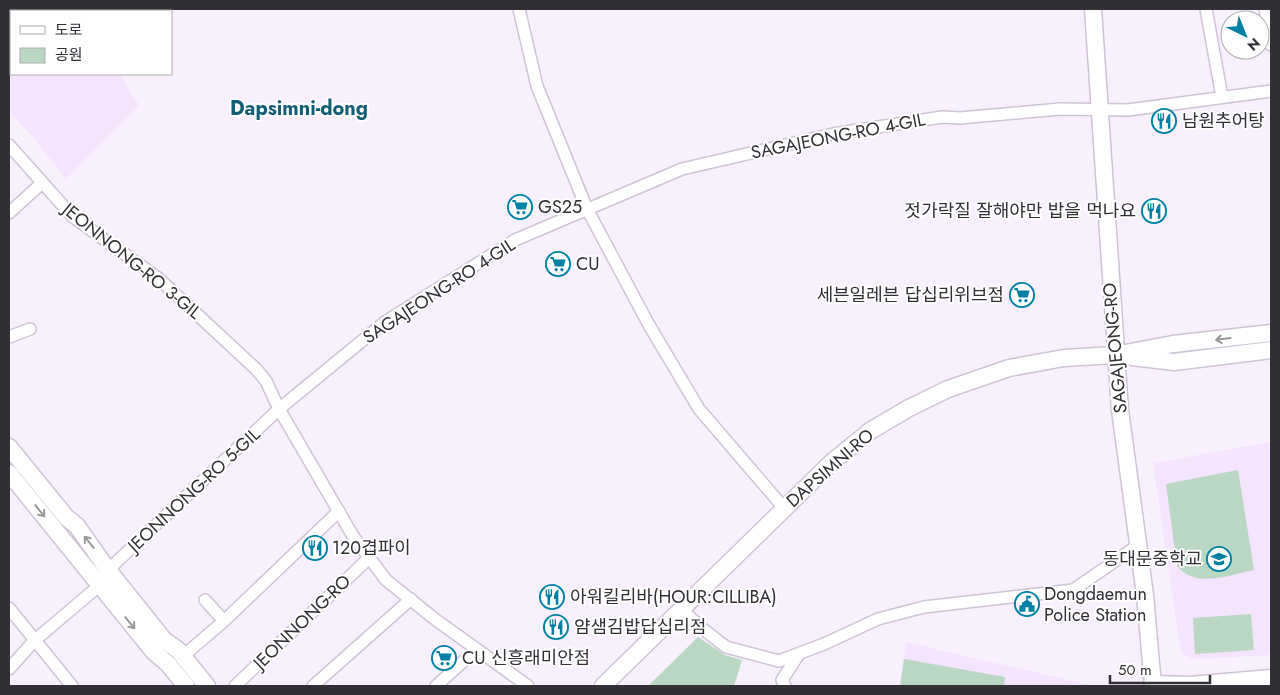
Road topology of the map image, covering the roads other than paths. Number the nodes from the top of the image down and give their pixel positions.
1 (519, 9) edge
2 (1093, 9) edge
3 (1206, 9) edge
4 (1265, 9) edge
5 (1271, 45) edge
6 (1271, 91) edge
7 (1222, 96) junction
8 (1099, 110) junction
9 (9, 147) edge
10 (42, 183) junction
11 (587, 209) junction
12 (9, 213) edge
13 (30, 330) dead end
14 (1271, 333) edge
15 (9, 337) edge
16 (1271, 350) edge
17 (1115, 355) junction
18 (279, 409) junction
19 (9, 447) edge
20 (9, 473) edge
21 (784, 508) junction
22 (339, 511) junction
23 (1137, 546) junction
24 (370, 558) junction
25 (108, 570) junction
26 (100, 585) junction
27 (411, 599) junction
28 (205, 600) dead end
29 (9, 608) edge
30 (682, 609) junction
31 (224, 621) junction
32 (34, 641) junction
33 (476, 650) junction
34 (800, 654) junction
35 (183, 656) junction
36 (11, 663) edge
37 (1271, 678) edge
38 (1153, 685) edge
39 (72, 686) edge
40 (186, 686) edge
41 (207, 686) edge
42 (234, 686) edge
43 (313, 686) edge
44 (436, 686) edge
45 (528, 686) edge
46 (603, 686) edge
47 (785, 686) edge

1 - 11 street
2 - 8 main road, SAGAJEONG-RO
3 - 7 street
4 - 5 street
6 - 7 street, SAGAJEONG-RO 4-GIL
7 - 8 street, SAGAJEONG-RO 4-GIL
8 - 11 street, SAGAJEONG-RO 4-GIL
8 - 17 main road, SAGAJEONG-RO
9 - 10 street, JEONNONG-RO 3-GIL
10 - 12 street
10 - 18 street, JEONNONG-RO 3-GIL
11 - 18 street, SAGAJEONG-RO 4-GIL
11 - 21 street
13 - 15 street
14 -> 17 main road, DAPSIMNI-RO
16 - 17 main road, DAPSIMNI-RO
17 - 21 main road, DAPSIMNI-RO
17 - 23 main road, SAGAJEONG-RO
18 - 22 street, JEONNONG-RO 3-GIL
18 - 25 street, JEONNONG-RO 5-GIL
25 -> 19 main road
20 -> 26 main road
21 - 30 main road, DAPSIMNI-RO
22 - 24 street, JEONNONG-RO 3-GIL
22 - 31 street
23 - 34 street
23 - 38 main road, SAGAJEONG-RO
24 - 27 street, JEONNONG-RO 3-GIL
24 - 42 street, JEONNONG-RO
25 - 26 street
25 - 35 main road
26 - 32 street
26 -> 40 main road
27 - 33 street, JEONNONG-RO 3-GIL
27 - 43 street
28 - 31 street
29 - 32 street
30 - 34 street
30 - 46 main road, DAPSIMNI-RO
31 - 35 street
32 - 36 street
32 - 39 street
33 - 44 street
33 - 45 street, JEONNONG-RO 3-GIL
34 - 47 street
35 - 41 main road
37 - 38 main road

